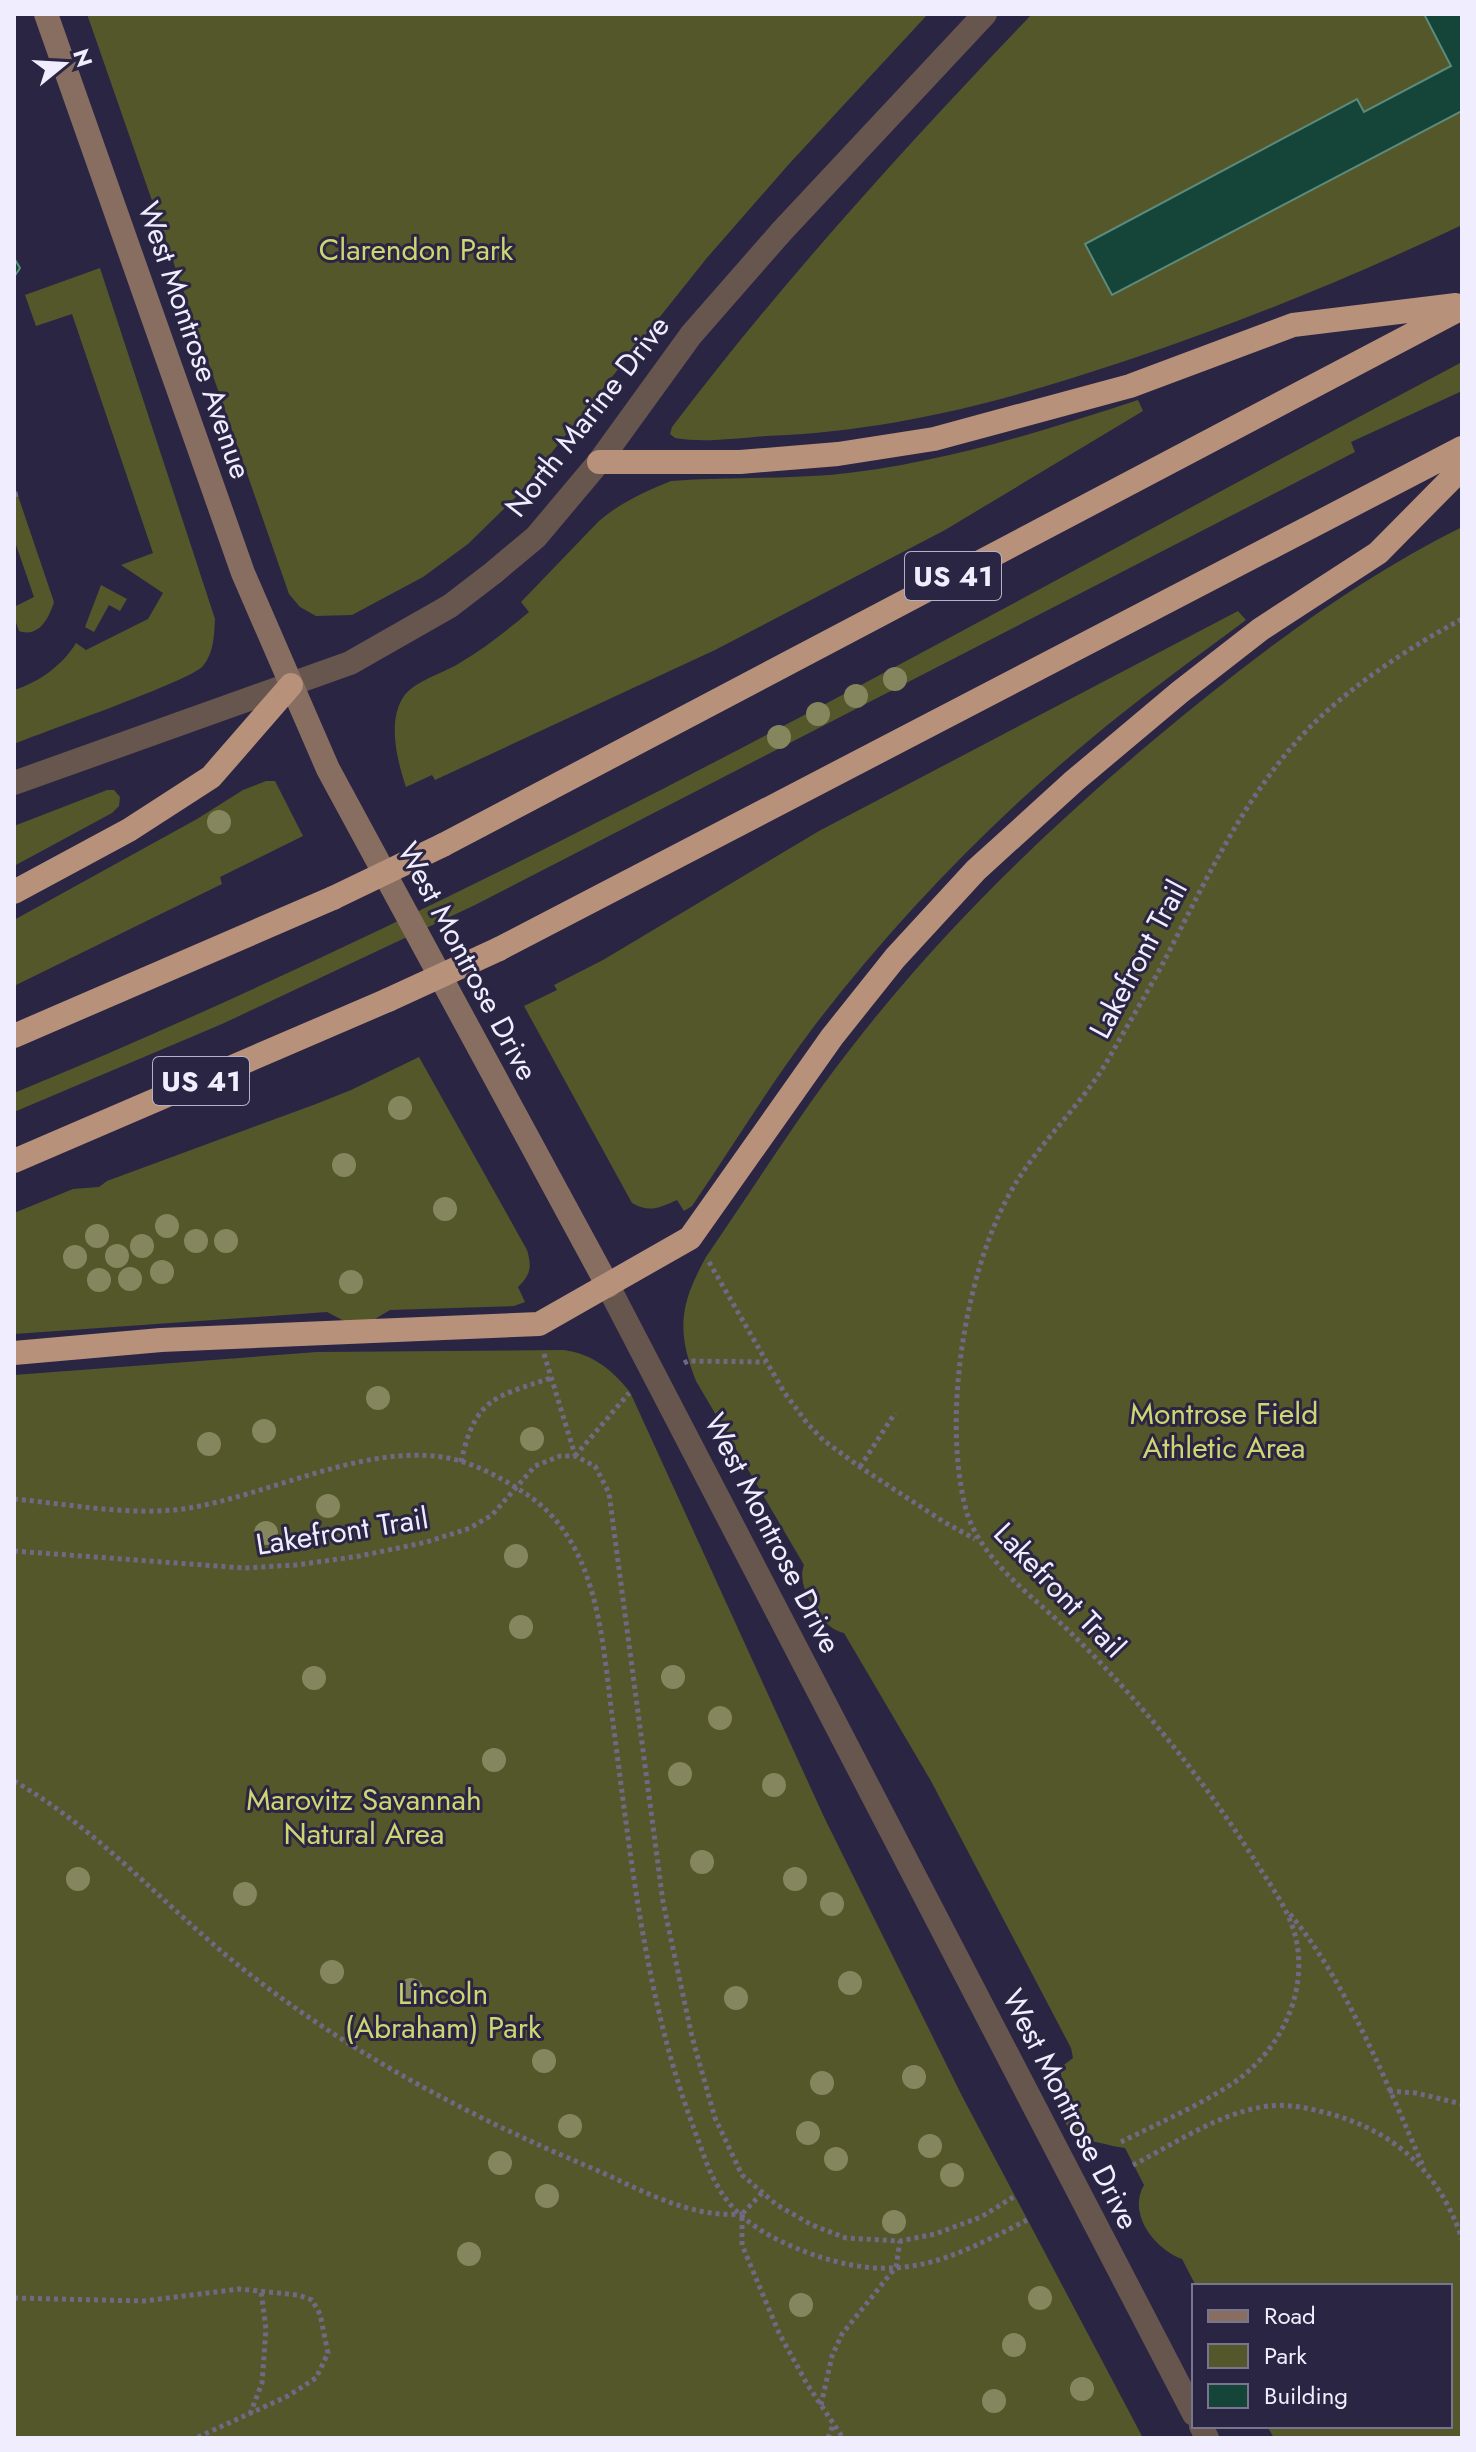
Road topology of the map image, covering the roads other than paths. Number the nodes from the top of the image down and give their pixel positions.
1 (46, 14) edge
2 (985, 14) edge
3 (1462, 306) edge
4 (1462, 448) edge
5 (599, 462) junction
6 (1462, 468) edge
7 (291, 685) junction
8 (14, 783) edge
9 (14, 892) edge
10 (14, 1036) edge
11 (14, 1161) edge
12 (608, 1286) junction
13 (14, 1353) edge
14 (1192, 2410) edge

1 - 7 main road, West Montrose Avenue
2 - 5 street, North Marine Drive
3 - 5 highway
3 - 10 highway, US 41, bridge
4 - 11 highway, US 41, bridge
5 - 7 street, North Marine Drive
6 - 12 highway
7 - 8 street, North Marine Drive
7 - 9 highway
7 - 12 main road, West Montrose Drive
12 - 13 highway
12 - 14 street, West Montrose Drive

